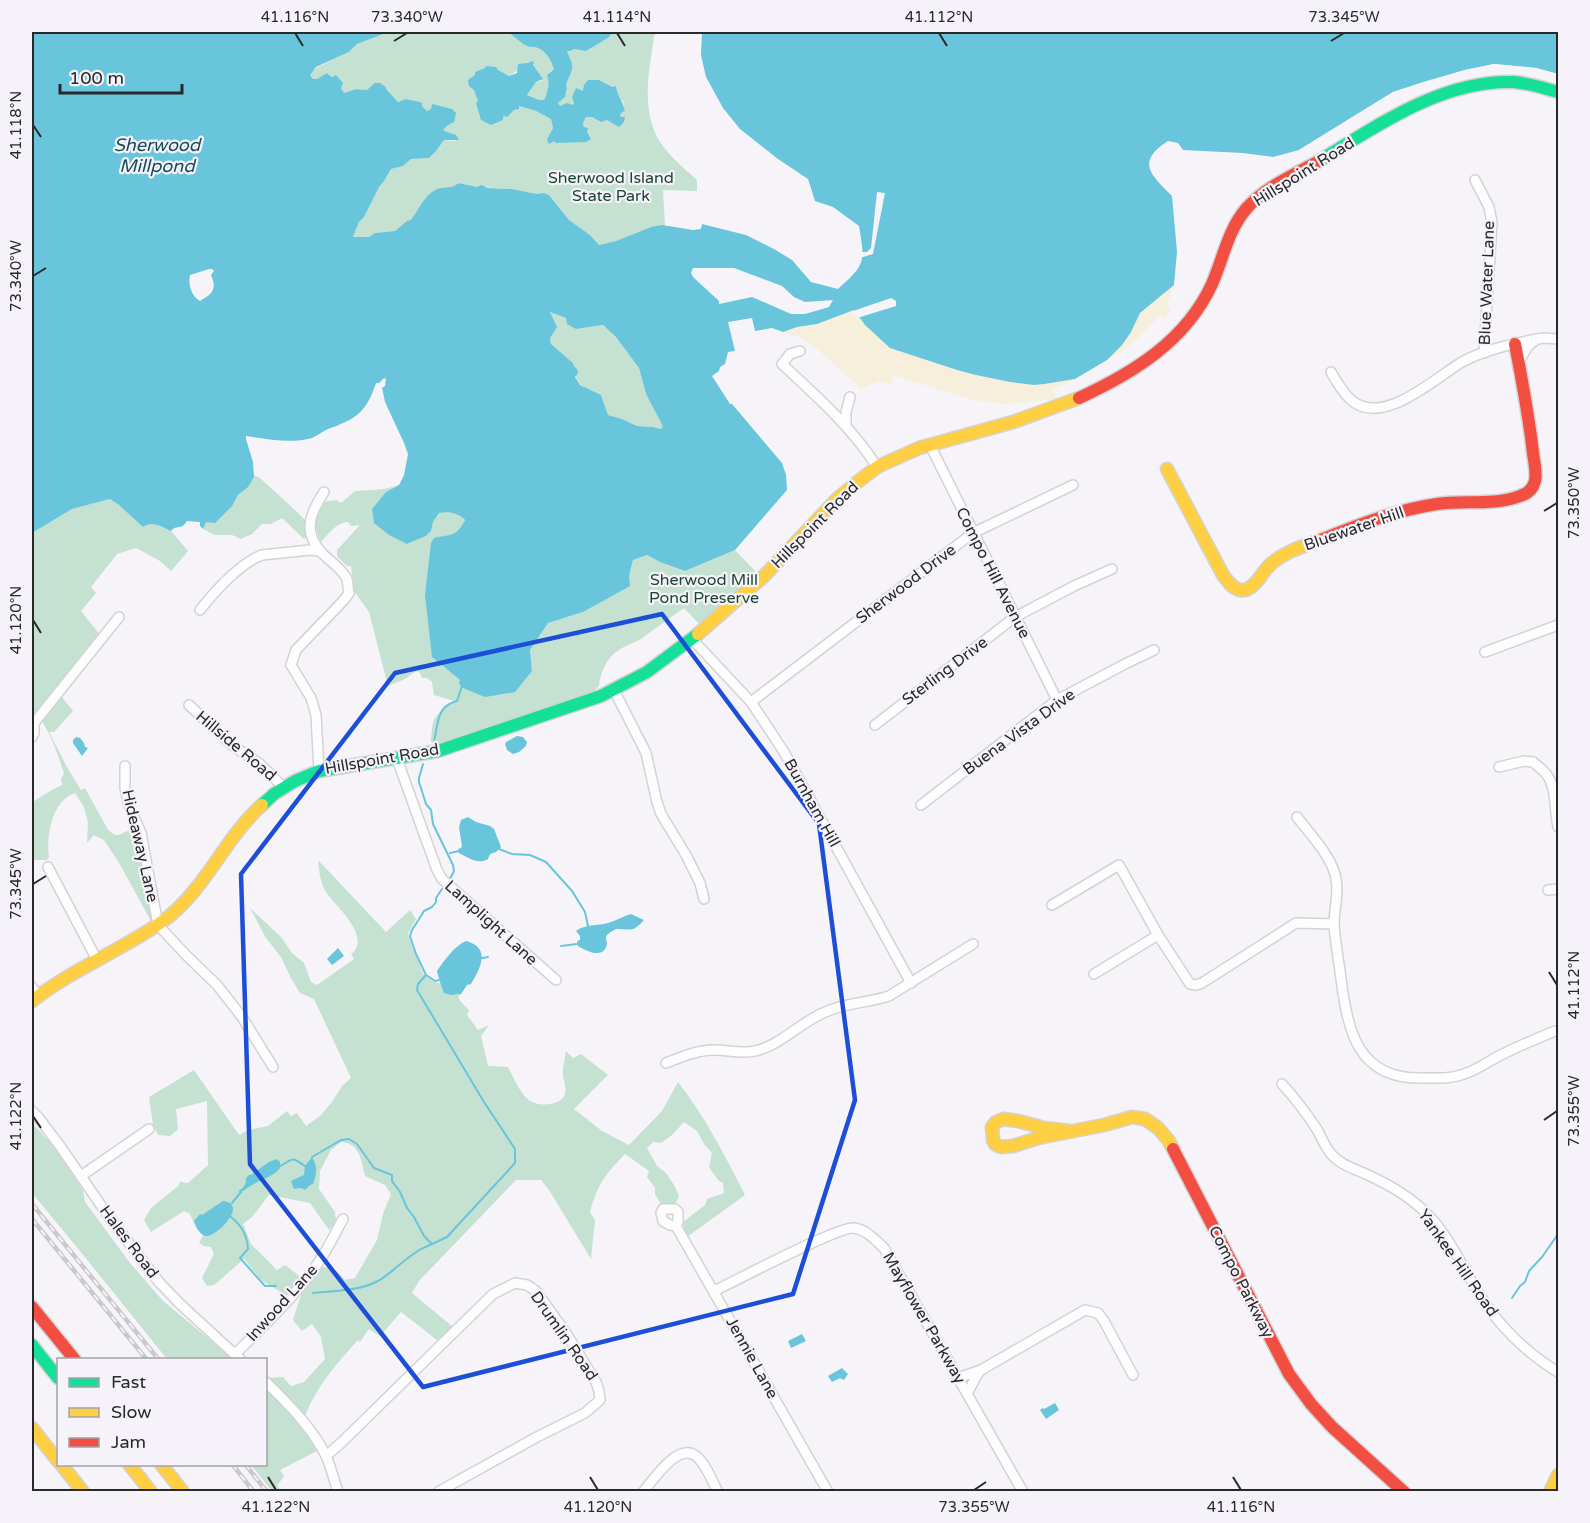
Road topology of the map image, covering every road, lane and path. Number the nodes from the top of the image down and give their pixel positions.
1 (1558, 92) edge
2 (1475, 180) dead end
3 (1537, 339) junction
4 (1558, 339) edge
5 (1515, 344) junction
6 (800, 351) dead end
7 (1484, 353) junction
8 (1518, 363) junction
9 (1331, 372) dead end
10 (850, 397) dead end
11 (846, 426) junction
12 (930, 445) junction
13 (877, 467) junction
14 (1167, 469) dead end
15 (1072, 485) dead end
16 (324, 492) dead end
17 (973, 533) junction
18 (320, 551) junction
19 (1112, 569) dead end
20 (200, 610) dead end
21 (119, 617) dead end
22 (1015, 617) junction
23 (1558, 625) edge
24 (692, 639) junction
25 (1154, 650) dead end
26 (1485, 652) dead end
27 (614, 690) junction
28 (1057, 700) junction
29 (751, 702) junction
30 (189, 705) dead end
31 (33, 722) edge
32 (875, 725) dead end
33 (32, 736) edge
34 (397, 759) junction
35 (125, 766) dead end
36 (1499, 767) dead end
37 (319, 771) junction
38 (283, 787) junction
39 (921, 805) dead end
40 (1297, 817) dead end
41 (1558, 826) edge
42 (48, 867) dead end
43 (704, 899) dead end
44 (1052, 905) dead end
45 (1334, 924) junction
46 (158, 925) junction
47 (1158, 935) junction
48 (973, 944) dead end
49 (97, 960) junction
50 (1094, 974) dead end
51 (556, 980) dead end
52 (911, 983) junction
53 (34, 995) edge
54 (1558, 1031) edge
55 (666, 1064) dead end
56 (273, 1067) dead end
57 (1282, 1084) dead end
58 (32, 1111) edge
59 (149, 1129) dead end
60 (1070, 1131) junction
61 (81, 1176) junction
62 (343, 1219) dead end
63 (676, 1226) dead end
64 (714, 1291) junction
65 (32, 1307) edge
66 (32, 1345) edge
67 (238, 1357) edge
68 (74, 1358) edge
69 (981, 1370) junction
70 (1558, 1372) edge
71 (1132, 1375) dead end
72 (57, 1377) edge
73 (958, 1378) junction
74 (267, 1383) edge
75 (967, 1394) junction
76 (32, 1428) edge
77 (326, 1456) junction
78 (57, 1459) edge
79 (62, 1466) edge
80 (131, 1466) edge
81 (163, 1466) edge
82 (1558, 1475) edge
83 (83, 1491) edge
84 (151, 1491) edge
85 (183, 1491) edge
86 (338, 1491) edge
87 (438, 1491) edge
88 (643, 1491) edge
89 (718, 1491) edge
90 (828, 1491) edge
91 (1023, 1491) edge
92 (1404, 1491) edge
93 (1550, 1491) edge

1 - 12 main road, Hillspoint Road
2 - 7 street, Blue Water Lane
3 - 4 street
3 - 5 street
3 - 8 street
5 - 7 street
5 - 8 main road, Bluewater Hill
6 - 11 street
7 - 9 street
8 - 14 main road, Bluewater Hill
10 - 11 street
11 - 13 street
12 - 13 main road, Hillspoint Road
12 - 17 street, Compo Hill Avenue
13 - 24 main road, Hillspoint Road
15 - 17 street, Sherwood Drive
16 - 18 street
17 - 22 street, Compo Hill Avenue
17 - 29 street, Sherwood Drive
18 - 20 street
18 - 37 street
19 - 22 street, Sterling Drive
21 - 31 street
22 - 28 street, Compo Hill Avenue
22 - 32 street, Sterling Drive
23 - 26 street
24 - 27 main road, Hillspoint Road
24 - 29 street, Burnham Hill
25 - 28 street, Buena Vista Drive
27 - 34 main road, Hillspoint Road
27 - 43 street
28 - 39 street, Buena Vista Drive
29 - 52 street, Burnham Hill
30 - 38 street, Hillside Road
31 - 33 street
34 - 37 main road, Hillspoint Road
34 - 51 street, Lamplight Lane
35 - 46 street, Hideaway Lane
36 - 41 street
37 - 38 main road, Hillspoint Road
38 - 46 main road, Hillspoint Road
40 - 45 street
42 - 49 street
44 - 47 street
45 - 47 street
45 - 54 street
46 - 49 main road, Hillspoint Road
46 - 56 street
47 - 50 street
48 - 52 street
49 - 53 main road, Hillspoint Road
52 - 55 street
57 - 70 street, Yankee Hill Road
58 - 61 street, Hales Road
59 - 61 street
60 - 60 main road, Compo Parkway
60 - 92 main road, Compo Parkway
61 - 67 street, Hales Road
62 - 67 street, Inwood Lane
63 - 64 street, Jennie Lane
64 - 73 street, Mayflower Parkway
64 - 90 street, Jennie Lane
65 - 68 main road
66 - 72 main road
69 - 71 street
69 - 73 street
69 - 75 street
73 - 75 street, Mayflower Parkway
74 - 77 street
75 - 91 street, Mayflower Parkway
76 - 78 main road
77 - 86 street
77 - 87 street, Drumlin Road
79 - 83 main road
80 - 84 main road
81 - 85 main road
82 - 93 main road
88 - 89 street

